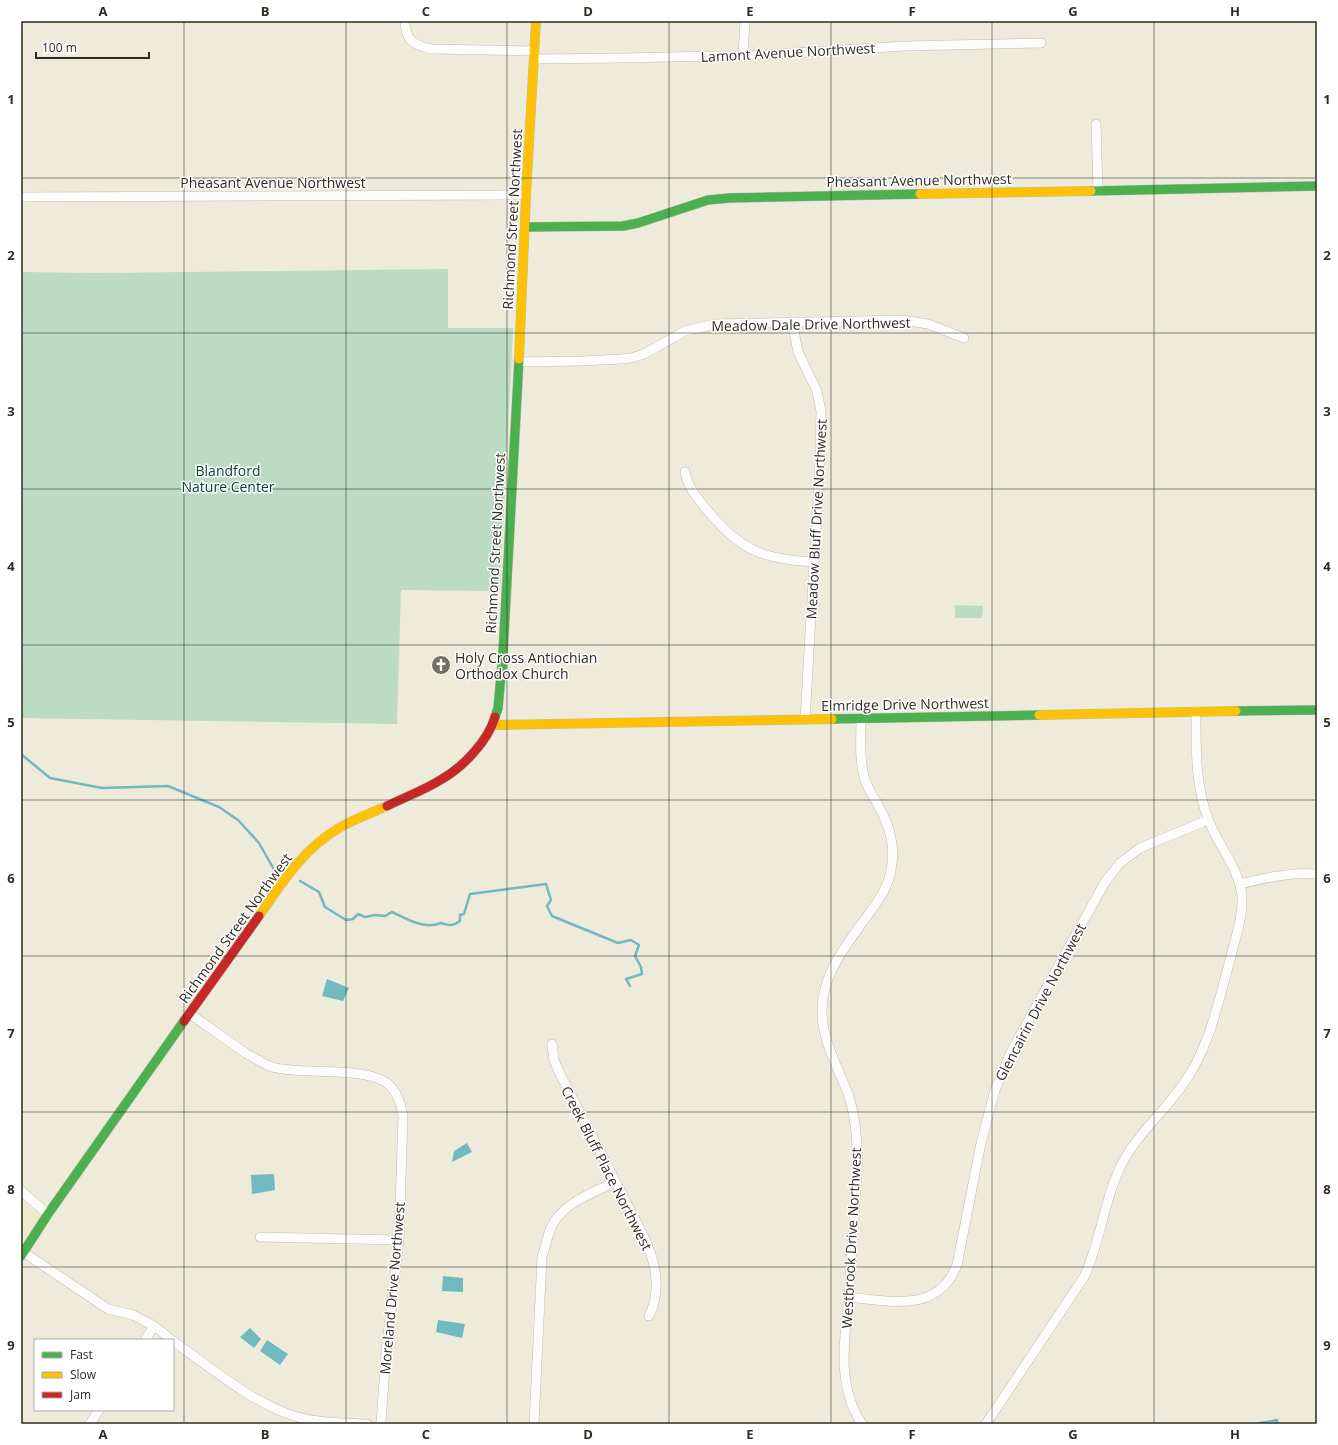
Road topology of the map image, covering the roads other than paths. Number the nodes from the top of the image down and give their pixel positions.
1 (405, 21) edge
2 (536, 21) edge
3 (745, 21) edge
4 (1041, 43) dead end
5 (743, 54) junction
6 (535, 55) junction
7 (1096, 124) dead end
8 (1317, 186) edge
9 (1098, 191) junction
10 (526, 195) junction
11 (21, 197) edge
12 (525, 227) junction
13 (794, 322) junction
14 (964, 338) dead end
15 (518, 362) junction
16 (685, 472) dead end
17 (814, 562) junction
18 (1317, 710) edge
19 (1196, 711) junction
20 (861, 719) junction
21 (806, 720) junction
22 (493, 725) junction
23 (1208, 820) junction
24 (1317, 874) edge
25 (1240, 884) junction
26 (190, 1014) junction
27 (552, 1044) dead end
28 (615, 1182) junction
29 (21, 1191) edge
30 (48, 1214) junction
31 (260, 1237) dead end
32 (399, 1240) junction
33 (22, 1254) edge
34 (848, 1297) junction
35 (649, 1316) dead end
36 (154, 1326) junction
37 (146, 1339) edge
38 (172, 1339) edge
39 (174, 1341) edge
40 (98, 1411) edge
41 (90, 1424) edge
42 (367, 1424) edge
43 (381, 1424) edge
44 (534, 1424) edge
45 (862, 1424) edge
46 (986, 1424) edge

1 - 6 street, Lamont Avenue Northwest
2 - 6 street, Richmond Street Northwest
3 - 5 street
4 - 5 street, Lamont Avenue Northwest
5 - 6 street, Lamont Avenue Northwest
6 - 10 street, Richmond Street Northwest
7 - 9 street
8 - 9 street, Pheasant Avenue Northwest
9 - 12 street, Pheasant Avenue Northwest
10 - 11 street, Pheasant Avenue Northwest
10 - 12 street, Richmond Street Northwest
12 - 15 street, Richmond Street Northwest
13 - 14 street, Meadow Dale Drive Northwest
13 - 15 street, Meadow Dale Drive Northwest
13 - 17 street, Meadow Bluff Drive Northwest
15 - 22 street, Richmond Street Northwest
16 - 17 street
17 - 21 street, Meadow Bluff Drive Northwest
18 - 19 street, Elmridge Drive Northwest
19 - 20 street, Elmridge Drive Northwest
19 - 23 street
20 - 21 street, Elmridge Drive Northwest
20 - 34 street, Westbrook Drive Northwest
21 - 22 street, Elmridge Drive Northwest
22 - 26 street, Richmond Street Northwest
23 - 25 street
23 - 34 street, Glencairin Drive Northwest
24 - 25 street
25 - 46 street
26 - 30 street, Richmond Street Northwest
26 - 32 street, Moreland Drive Northwest
27 - 28 street, Creek Bluff Place Northwest
28 - 35 street, Creek Bluff Place Northwest
28 - 44 street
29 - 30 street
30 - 33 street, Richmond Street Northwest
31 - 32 street
32 - 43 street, Moreland Drive Northwest
33 - 36 street
34 - 45 street, Westbrook Drive Northwest
36 - 37 street
36 - 38 street
39 - 42 street
40 - 41 street

